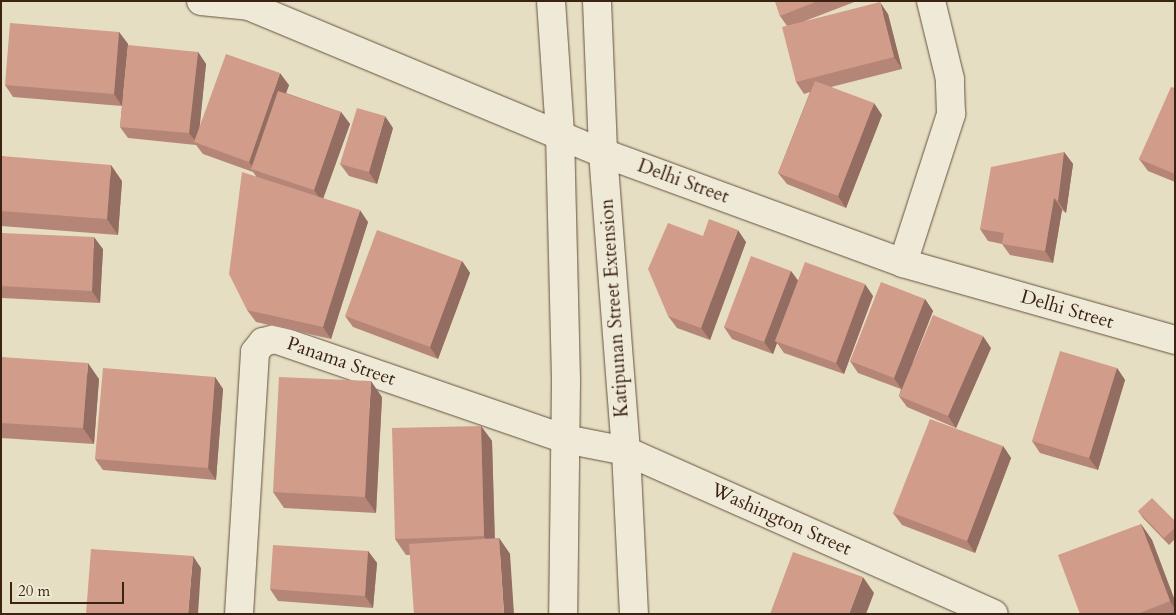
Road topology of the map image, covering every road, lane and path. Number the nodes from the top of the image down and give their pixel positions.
1 (201, 1) edge
2 (551, 1) edge
3 (597, 1) edge
4 (931, 1) edge
5 (249, 4) edge
6 (560, 134) junction
7 (604, 152) junction
8 (904, 264) junction
9 (1175, 340) edge
10 (565, 439) junction
11 (626, 452) junction
12 (239, 614) edge
13 (563, 614) edge
14 (634, 614) edge
15 (994, 614) edge

1 - 5 street, Delhi Street
2 - 6 street
3 - 7 street, Katipunan Street Extension
4 - 8 street
5 - 6 street, Delhi Street
6 - 7 street, Delhi Street
6 - 10 street
7 - 8 street, Delhi Street
7 - 11 street, Katipunan Street Extension
8 - 9 street, Delhi Street
10 - 11 street, Washington Street
10 - 12 street, Panama Street
10 - 13 street
11 - 14 street, Katipunan Street Extension
11 - 15 street, Washington Street

